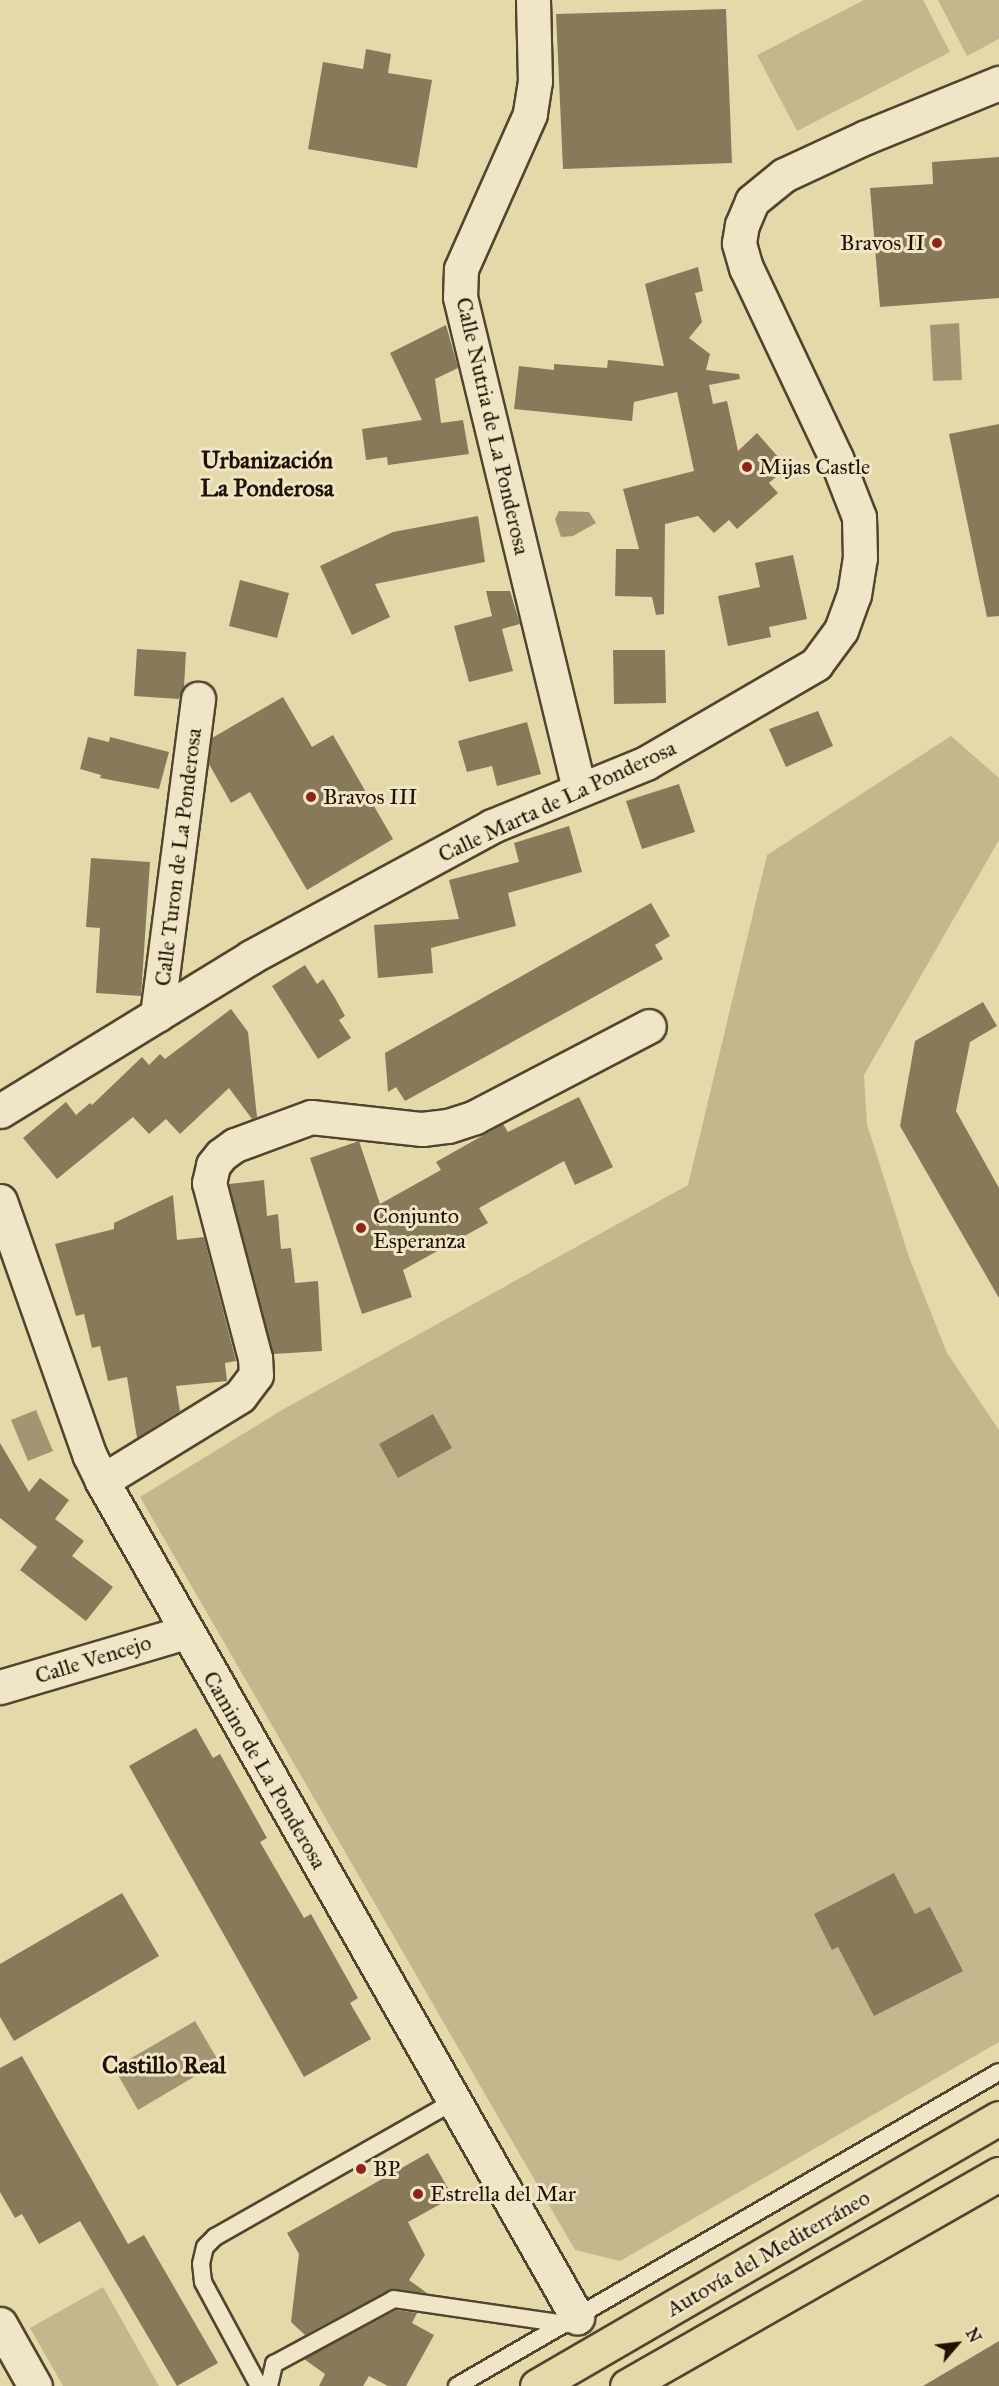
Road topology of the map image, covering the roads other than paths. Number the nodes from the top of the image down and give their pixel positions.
1 (533, 0) edge
2 (999, 83) edge
3 (198, 699) dead end
4 (579, 789) junction
5 (157, 1015) junction
6 (650, 1026) dead end
7 (0, 1111) edge
8 (0, 1201) edge
9 (102, 1481) junction
10 (186, 1632) junction
11 (0, 1687) edge
12 (999, 2072) edge
13 (453, 2102) junction
14 (999, 2118) edge
15 (999, 2174) edge
16 (572, 2320) junction
17 (0, 2324) edge
18 (712, 2338) junction
19 (35, 2386) edge
20 (259, 2386) edge
21 (269, 2386) edge
22 (457, 2386) edge
23 (537, 2386) edge
24 (627, 2386) edge
25 (679, 2386) edge

1 - 4 street, Calle Nutria de La Ponderosa
2 - 4 street, Calle Marta de La Ponderosa
3 - 5 street, Calle Turon de La Ponderosa
4 - 5 street, Calle Marta de La Ponderosa
5 - 7 street, Calle Marta de La Ponderosa
6 - 9 street
8 - 9 street, Camino de La Ponderosa
9 - 10 street, Camino de La Ponderosa
10 - 11 street, Calle Vencejo
10 - 13 street, Camino de La Ponderosa
12 - 16 lane
13 - 16 street, Camino de La Ponderosa
13 - 20 lane
14 - 23 highway, Autovía del Mediterráneo
15 - 18 highway, Autovía del Mediterráneo
16 - 21 lane
16 - 22 lane
17 - 19 street
18 - 24 highway, Autovía del Mediterráneo
18 - 25 highway

